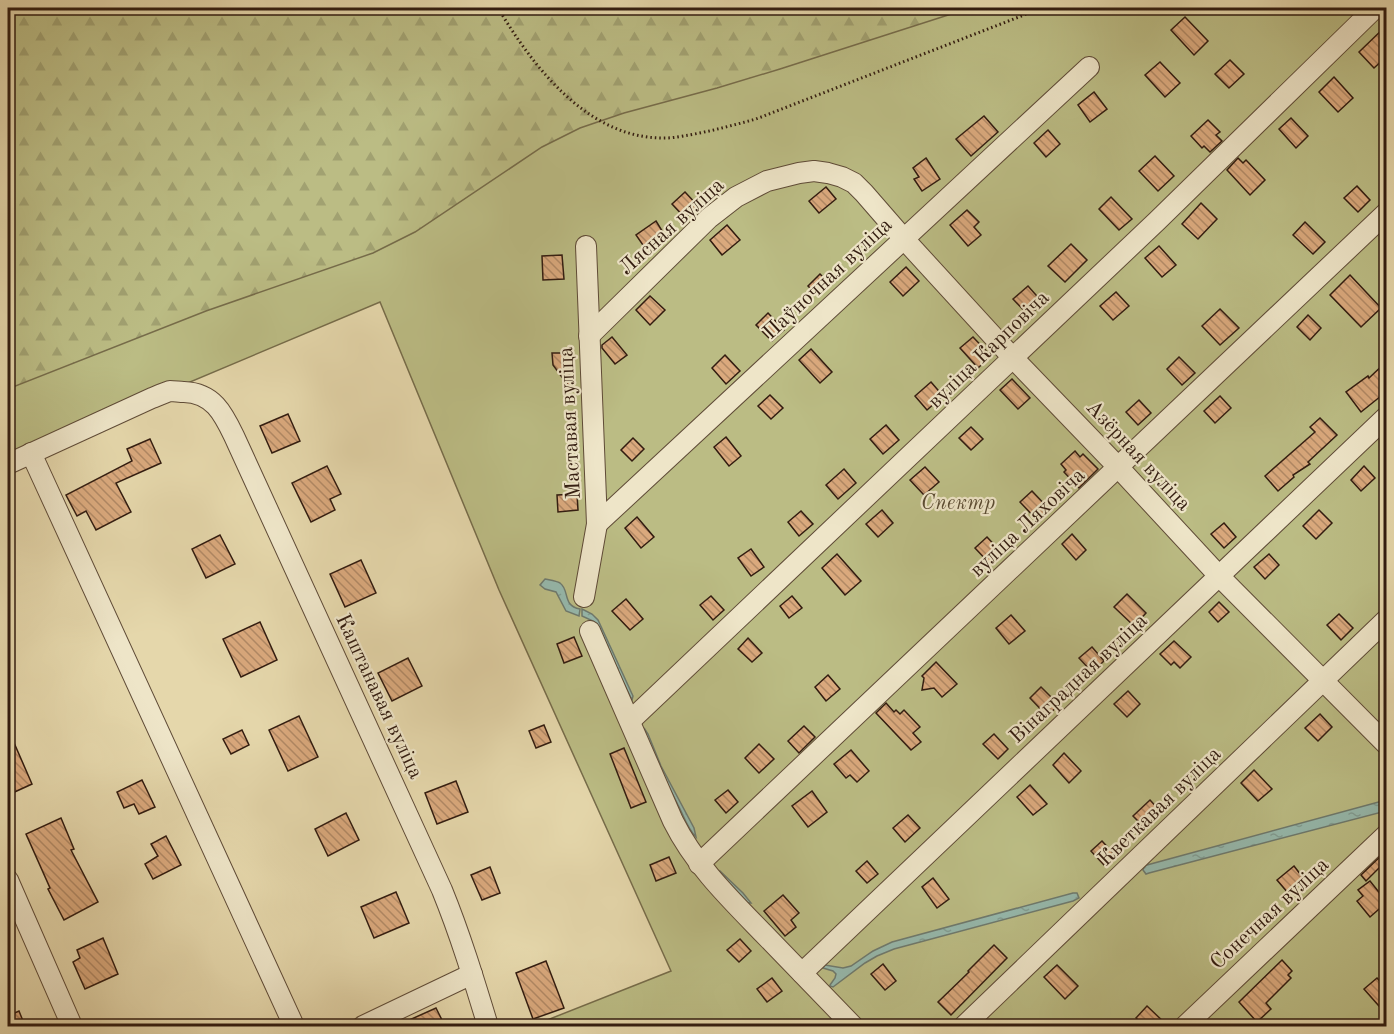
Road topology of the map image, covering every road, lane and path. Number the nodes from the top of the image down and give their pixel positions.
1 (498, 8) edge
2 (1042, 8) edge
3 (1375, 8) edge
4 (1089, 67) dead end
5 (864, 193) joint
6 (1386, 213) edge
7 (904, 239) junction
8 (586, 246) dead end
9 (589, 336) junction
10 (1013, 358) junction
11 (1386, 417) edge
12 (31, 453) junction
13 (8, 464) edge
14 (1119, 468) junction
15 (597, 524) junction
16 (1220, 577) junction
17 (584, 597) dead end
18 (1386, 620) edge
19 (590, 631) dead end
20 (1324, 680) junction
21 (630, 721) junction
22 (1386, 744) edge
23 (1386, 835) edge
24 (699, 864) junction
25 (8, 880) edge
26 (802, 973) junction
27 (472, 974) junction
28 (72, 1026) edge
29 (294, 1026) edge
30 (363, 1026) edge
31 (488, 1026) edge
32 (853, 1026) edge
33 (964, 1026) edge
34 (1185, 1026) edge

1 - 2 path
3 - 10 street, вуліца Карповіча
4 - 7 street, Паўночная вуліца
5 - 7 street, Азёрная вуліца
5 - 9 street, Лясная вуліца
6 - 14 street, вуліца Ляховіча
7 - 10 street, Азёрная вуліца
7 - 15 street, Паўночная вуліца
8 - 9 street, Маставая вуліца
9 - 15 street, Маставая вуліца
10 - 14 street, Азёрная вуліца
10 - 21 street, вуліца Карповіча
11 - 16 street, Вінаградная вуліца
12 - 13 street
12 - 27 street, Каштанавая вуліца
12 - 29 street
14 - 16 street, Азёрная вуліца
14 - 24 street, вуліца Ляховіча
15 - 17 street, Маставая вуліца
16 - 20 street, Азёрная вуліца
16 - 26 street, Вінаградная вуліца
18 - 20 street, Кветкавая вуліца
19 - 21 street
20 - 22 street, Азёрная вуліца
20 - 33 street, Кветкавая вуліца
21 - 24 street
23 - 34 street, Сонечная вуліца
24 - 26 street
25 - 28 street
26 - 32 street
27 - 30 street
27 - 31 street, Каштанавая вуліца

